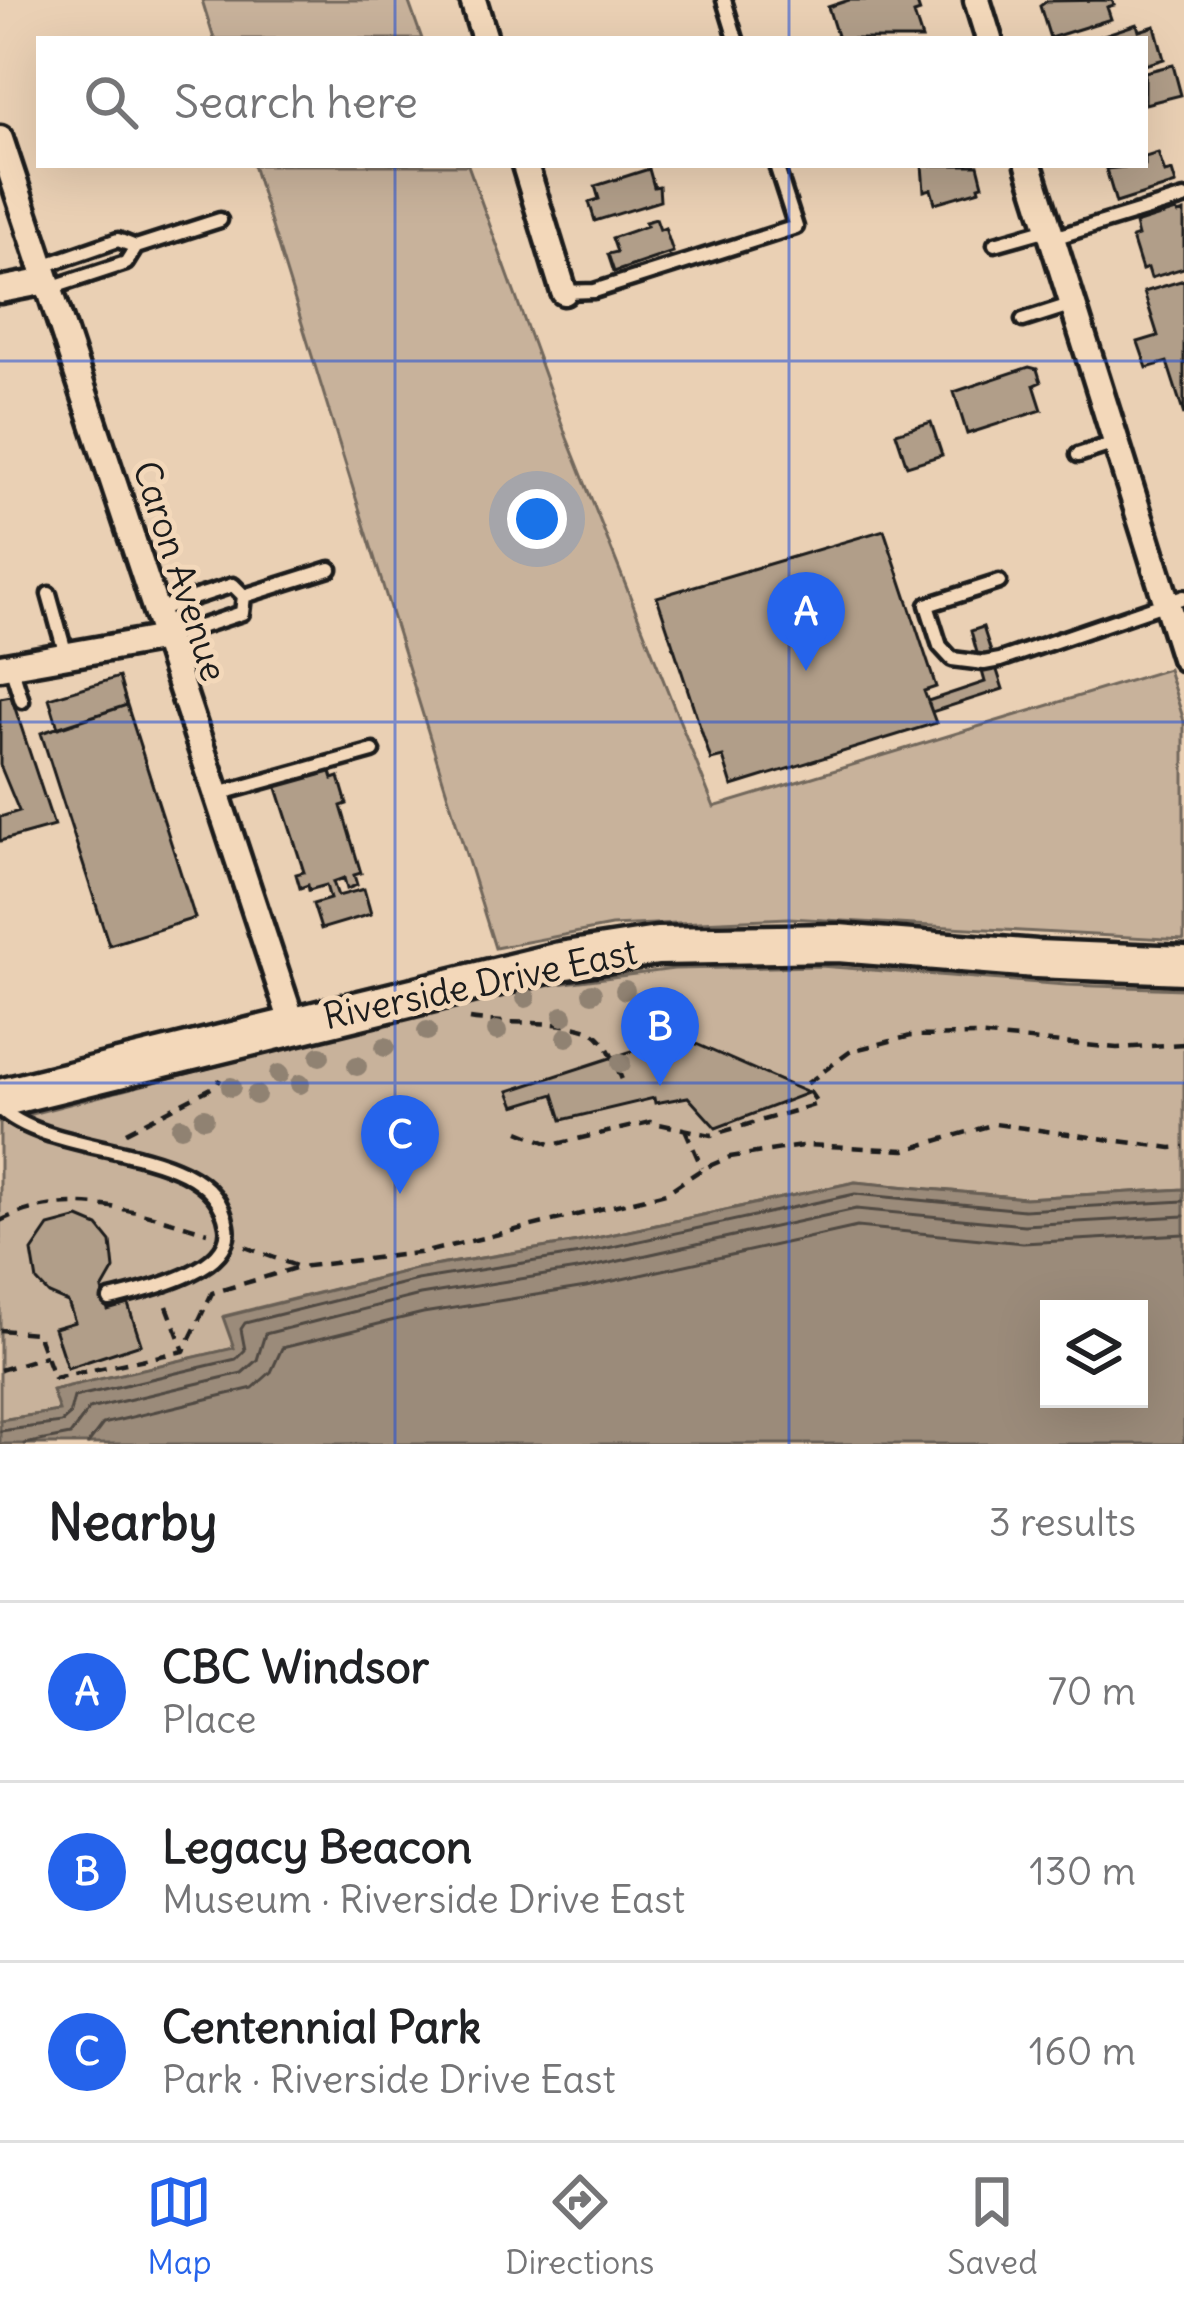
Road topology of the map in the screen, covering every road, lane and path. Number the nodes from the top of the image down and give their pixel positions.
1 (473, 0) edge
2 (724, 0) edge
3 (976, 0) edge
4 (484, 36) edge
5 (735, 36) edge
6 (988, 36) edge
7 (0, 140) edge
8 (525, 168) edge
9 (777, 168) edge
10 (1030, 168) edge
11 (1184, 198) edge
12 (220, 220) dead end
13 (1051, 233) junction
14 (995, 244) dead end
15 (136, 247) junction
16 (46, 279) junction
17 (0, 290) edge
18 (564, 292) joint
19 (1073, 304) junction
20 (1023, 320) dead end
21 (1117, 442) junction
22 (1078, 455) dead end
23 (330, 569) dead end
24 (999, 582) dead end
25 (49, 594) dead end
26 (244, 596) junction
27 (1176, 600) edge
28 (156, 610) junction
29 (165, 638) junction
30 (66, 655) junction
31 (1184, 658) edge
32 (5, 666) edge
33 (22, 701) dead end
34 (374, 751) dead end
35 (216, 794) junction
36 (1184, 965) edge
37 (460, 1018) dead end
38 (293, 1025) junction
39 (1184, 1044) edge
40 (223, 1068) dead end
41 (623, 1082) dead end
42 (0, 1098) edge
43 (0, 1108) edge
44 (685, 1129) junction
45 (520, 1131) dead end
46 (124, 1139) dead end
47 (1184, 1147) edge
48 (702, 1169) junction
49 (0, 1221) edge
50 (226, 1240) junction
51 (299, 1267) junction
52 (159, 1286) junction
53 (110, 1299) dead end
54 (0, 1330) edge
55 (184, 1351) junction
56 (46, 1356) junction
57 (0, 1370) edge

1 - 4 street
2 - 5 lane
3 - 6 street
7 - 16 street, Caron Avenue
8 - 18 street
9 - 18 lane
10 - 13 street
11 - 13 lane
12 - 15 lane
13 - 14 lane
13 - 19 street
15 - 16 lane
15 - 16 lane
16 - 17 street
16 - 28 street, Caron Avenue
19 - 20 lane
19 - 21 street
21 - 22 lane
21 - 27 street
23 - 26 lane
24 - 27 lane
25 - 30 lane
26 - 28 lane
26 - 29 lane
27 - 31 street
28 - 29 street, Caron Avenue
29 - 30 street
29 - 35 street, Caron Avenue
30 - 32 street
32 - 33 lane
34 - 35 lane
35 - 38 street, Caron Avenue
36 - 38 main road, Riverside Drive East
37 - 41 path
38 - 42 main road, Riverside Drive East
39 - 44 path
40 - 46 path
43 - 50 lane
44 - 45 path
44 - 48 path
47 - 48 path
48 - 51 path
49 - 50 path
50 - 51 path
50 - 52 lane
51 - 55 path
52 - 53 lane
52 - 55 path
54 - 56 path
55 - 56 path
56 - 57 path

